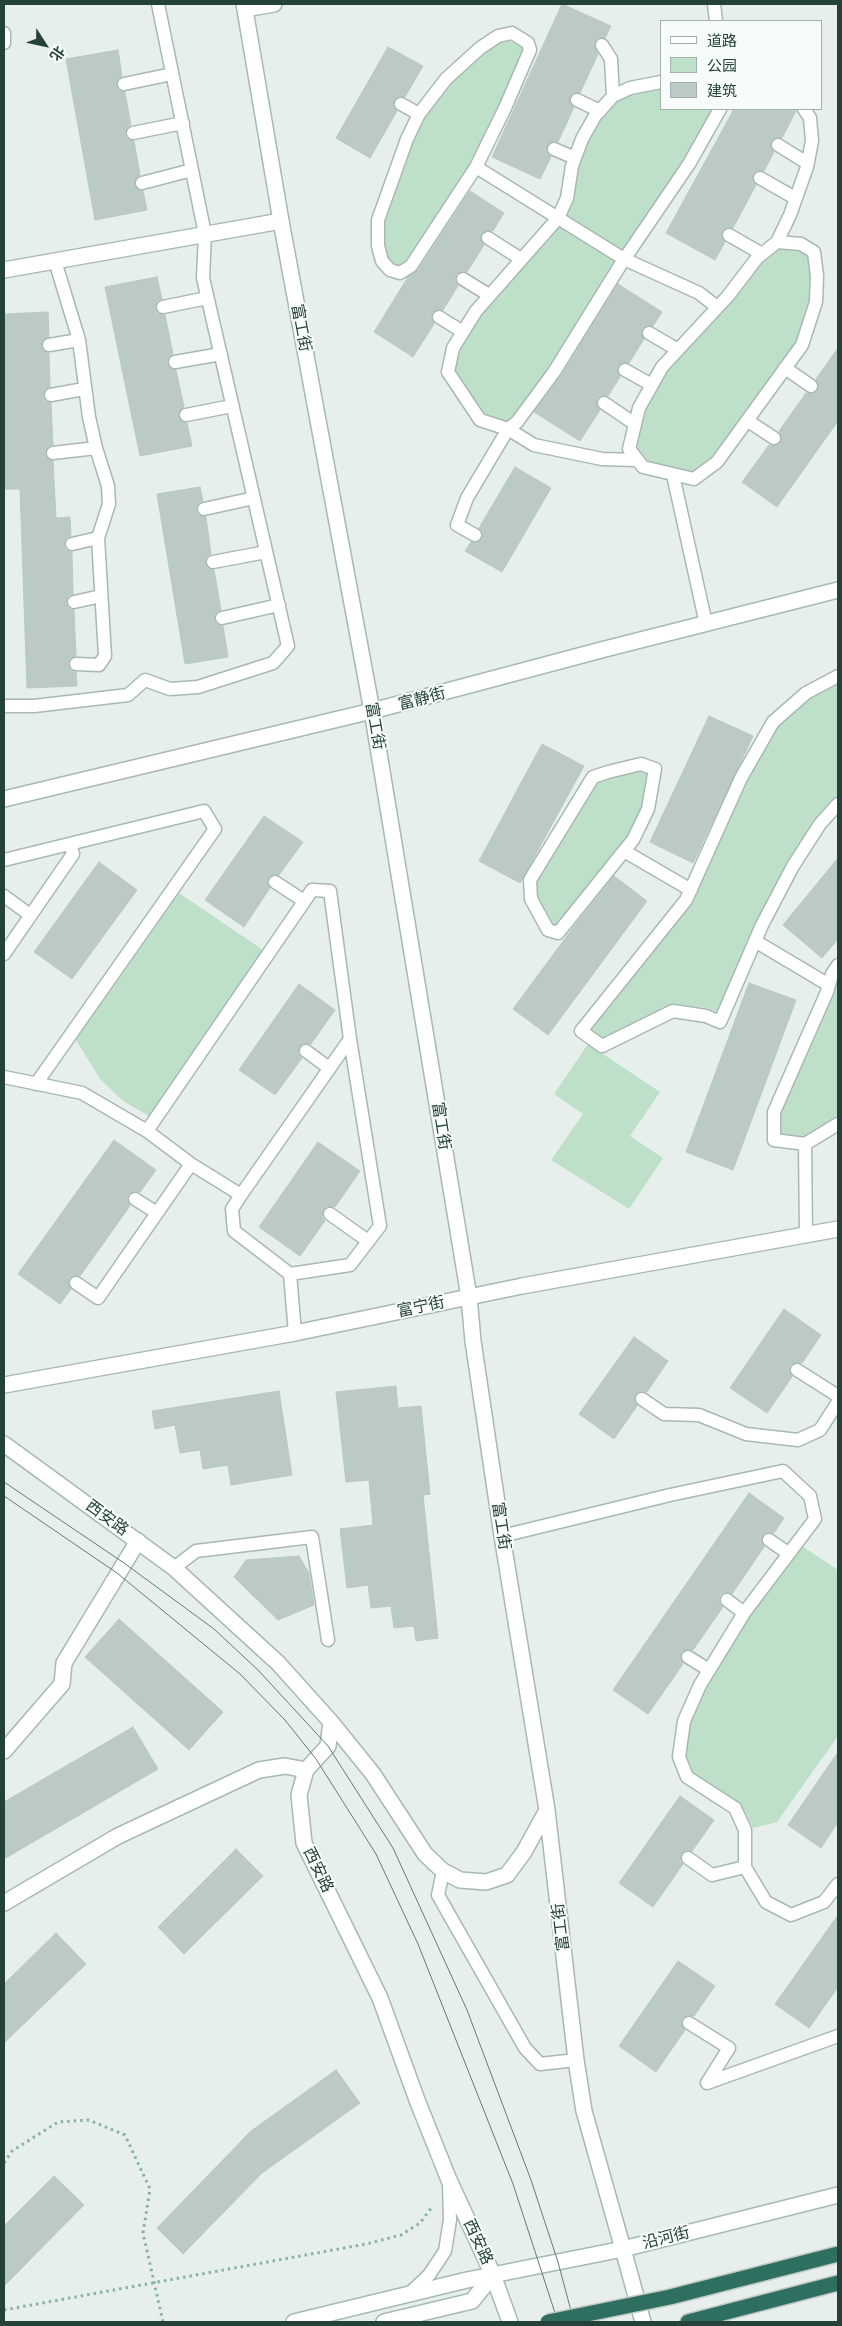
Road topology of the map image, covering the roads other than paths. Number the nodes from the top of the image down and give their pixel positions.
1 (158, 4) edge
2 (274, 4) edge
3 (714, 4) edge
4 (245, 6) edge
5 (716, 20) edge
6 (4, 33) edge
7 (4, 43) edge
8 (602, 45) dead end
9 (172, 74) junction
10 (660, 82) edge
11 (124, 84) dead end
12 (613, 96) junction
13 (577, 100) dead end
14 (401, 104) dead end
15 (719, 110) edge
16 (805, 110) edge
17 (600, 111) junction
18 (419, 114) junction
19 (182, 123) junction
20 (133, 133) dead end
21 (778, 145) dead end
22 (554, 149) dead end
23 (575, 158) junction
24 (807, 163) junction
25 (476, 166) junction
26 (192, 170) junction
27 (760, 178) dead end
28 (142, 183) dead end
29 (795, 198) junction
30 (558, 218) junction
31 (281, 221) junction
32 (205, 234) junction
33 (729, 235) dead end
34 (488, 238) dead end
35 (777, 242) junction
36 (762, 254) junction
37 (521, 259) junction
38 (624, 259) junction
39 (55, 261) junction
40 (4, 270) edge
41 (463, 279) dead end
42 (489, 295) junction
43 (208, 298) junction
44 (164, 307) dead end
45 (717, 307) junction
46 (439, 317) dead end
47 (463, 332) junction
48 (648, 332) dead end
49 (79, 340) junction
50 (49, 345) dead end
51 (678, 350) junction
52 (221, 354) junction
53 (175, 362) dead end
54 (785, 368) junction
55 (625, 370) dead end
56 (652, 385) junction
57 (811, 386) dead end
58 (84, 389) junction
59 (51, 395) dead end
60 (604, 404) dead end
61 (232, 406) junction
62 (186, 415) dead end
63 (748, 421) junction
64 (635, 424) junction
65 (508, 430) junction
66 (774, 438) dead end
67 (96, 448) junction
68 (53, 453) dead end
69 (637, 460) junction
70 (673, 475) junction
71 (254, 498) junction
72 (204, 509) dead end
73 (475, 535) dead end
74 (98, 538) junction
75 (72, 544) dead end
76 (266, 552) junction
77 (213, 562) dead end
78 (838, 590) edge
79 (101, 596) junction
80 (74, 602) dead end
81 (279, 605) junction
82 (222, 618) dead end
83 (706, 624) junction
84 (76, 664) dead end
85 (838, 676) edge
86 (4, 706) edge
87 (372, 711) junction
88 (4, 799) edge
89 (838, 804) edge
90 (70, 844) junction
91 (624, 851) junction
92 (4, 860) edge
93 (275, 882) dead end
94 (691, 890) junction
95 (4, 896) edge
96 (304, 901) junction
97 (30, 916) junction
98 (755, 941) junction
99 (4, 954) edge
100 (838, 965) edge
101 (829, 985) junction
102 (350, 1039) junction
103 (306, 1051) dead end
104 (330, 1068) junction
105 (6, 1082) edge
106 (36, 1084) junction
107 (838, 1124) edge
108 (147, 1131) junction
109 (805, 1144) junction
110 (191, 1164) junction
111 (242, 1195) junction
112 (135, 1199) dead end
113 (157, 1213) junction
114 (330, 1214) dead end
115 (838, 1229) edge
116 (806, 1234) junction
117 (368, 1241) junction
118 (290, 1274) junction
119 (76, 1282) dead end
120 (469, 1297) junction
121 (295, 1333) junction
122 (797, 1370) dead end
123 (4, 1385) edge
124 (838, 1396) edge
125 (642, 1399) dead end
126 (838, 1402) edge
127 (4, 1444) edge
128 (502, 1536) junction
129 (769, 1540) dead end
130 (138, 1541) junction
131 (788, 1553) junction
132 (174, 1568) junction
133 (727, 1600) dead end
134 (744, 1613) junction
135 (328, 1640) dead end
136 (688, 1656) dead end
137 (709, 1670) junction
138 (331, 1722) junction
139 (4, 1751) edge
140 (306, 1770) junction
141 (547, 1810) junction
142 (688, 1858) dead end
143 (746, 1867) junction
144 (443, 1871) junction
145 (838, 1884) edge
146 (4, 1903) edge
147 (690, 2023) dead end
148 (838, 2036) edge
149 (576, 2060) junction
150 (449, 2180) junction
151 (838, 2195) edge
152 (623, 2248) junction
153 (838, 2254) edge
154 (493, 2275) junction
155 (838, 2283) edge
156 (409, 2294) junction
157 (294, 2322) edge
158 (384, 2322) edge
159 (510, 2322) edge
160 (548, 2322) edge
161 (643, 2322) edge
162 (688, 2322) edge

1 - 9 lane
2 - 4 street
3 - 5 lane
4 - 31 street, 富工街
6 - 7 lane
8 - 12 lane
9 - 11 lane
9 - 19 lane
10 - 12 lane
12 - 17 lane
13 - 17 lane
14 - 18 lane
15 - 38 lane
16 - 24 lane
17 - 23 lane
18 - 25 lane
18 - 25 lane
19 - 20 lane
19 - 26 lane
21 - 24 lane
22 - 23 lane
23 - 30 lane
24 - 29 lane
25 - 30 lane
26 - 28 lane
26 - 32 lane
27 - 29 lane
29 - 35 lane
30 - 37 lane
30 - 38 lane
31 - 32 street
31 - 87 street, 富工街
32 - 39 street
32 - 43 lane
33 - 36 lane
34 - 37 lane
35 - 36 lane
35 - 54 lane
36 - 45 lane
37 - 42 lane
38 - 45 lane
38 - 65 lane
39 - 40 street
39 - 49 lane
41 - 42 lane
42 - 47 lane
43 - 44 lane
43 - 52 lane
45 - 51 lane
46 - 47 lane
47 - 65 lane
48 - 51 lane
49 - 50 lane
49 - 58 lane
51 - 56 lane
52 - 53 lane
52 - 61 lane
54 - 57 lane
54 - 63 lane
55 - 56 lane
56 - 64 lane
58 - 59 lane
58 - 67 lane
60 - 64 lane
61 - 62 lane
61 - 71 lane
63 - 66 lane
63 - 70 lane
64 - 69 lane
65 - 69 lane
65 - 73 lane
67 - 68 lane
67 - 74 lane
69 - 70 lane
70 - 83 lane
71 - 72 lane
71 - 76 lane
74 - 75 lane
74 - 79 lane
76 - 77 lane
76 - 81 lane
78 - 83 street, 富静街
79 - 80 lane
79 - 84 lane
81 - 82 lane
81 - 86 lane
83 - 87 street, 富静街
85 - 94 lane
87 - 88 street, 富静街
87 - 120 street, 富工街
89 - 98 lane
90 - 92 lane
90 - 97 lane
90 - 106 lane
91 - 91 lane
91 - 94 lane
93 - 96 lane
94 - 98 lane
95 - 97 lane
96 - 102 lane
96 - 108 lane
97 - 99 lane
98 - 101 lane
100 - 101 lane
101 - 109 lane
102 - 104 lane
102 - 117 lane
103 - 104 lane
104 - 111 lane
105 - 106 lane
106 - 108 lane
107 - 109 lane
108 - 110 lane
109 - 116 lane
110 - 111 lane
110 - 113 lane
111 - 118 lane
112 - 113 lane
113 - 119 lane
114 - 117 lane
115 - 116 street, 富宁街
116 - 120 street, 富宁街
117 - 118 lane
118 - 121 lane
120 - 121 street, 富宁街
120 - 128 street, 富工街
121 - 123 street, 富宁街
122 - 124 lane
125 - 126 lane
127 - 130 street, 西安路
128 - 131 lane
128 - 141 street, 富工街
129 - 131 lane
130 - 132 street, 西安路
130 - 139 street
131 - 134 lane
132 - 135 lane
132 - 138 street, 西安路
133 - 134 lane
134 - 137 lane
136 - 137 lane
137 - 143 lane
138 - 140 street, 西安路
138 - 144 street
140 - 146 street
140 - 150 street, 西安路
141 - 144 street
141 - 149 street, 富工街
142 - 143 lane
143 - 145 lane
144 - 149 lane
147 - 148 lane
149 - 152 street, 富工街
150 - 154 street, 西安路
150 - 156 lane
151 - 152 street, 沿河街
152 - 154 street, 沿河街
152 - 161 street
153 - 160 highway, bridge
154 - 156 street, 沿河街
154 - 158 street
154 - 159 street, 西安路
155 - 162 highway
156 - 157 street, 沿河街

